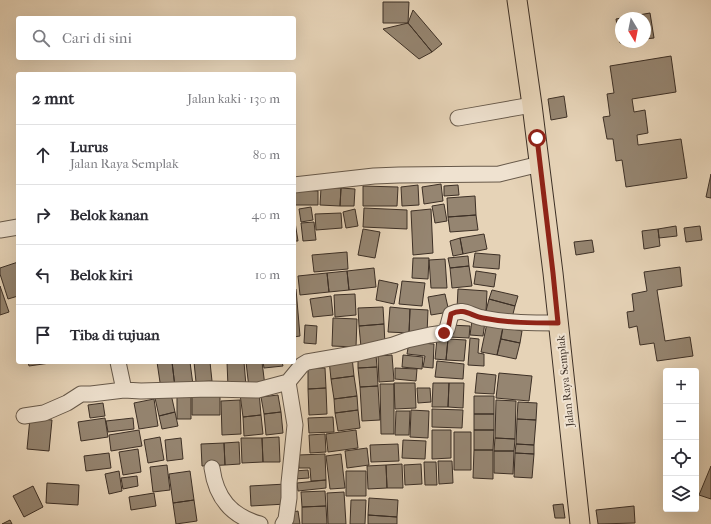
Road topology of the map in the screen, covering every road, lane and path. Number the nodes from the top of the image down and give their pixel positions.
1 (517, 0) edge
2 (532, 105) junction
3 (458, 118) dead end
4 (540, 164) junction
5 (296, 185) edge
6 (16, 227) edge
7 (0, 230) edge
8 (558, 323) junction
9 (118, 364) edge
10 (288, 382) junction
11 (124, 390) junction
12 (24, 416) dead end
13 (212, 468) dead end
14 (260, 524) edge
15 (284, 524) edge
16 (580, 524) edge

1 - 2 main road, Jalan Raya Semplak
2 - 3 street
2 - 4 main road, Jalan Raya Semplak
4 - 5 street
4 - 8 main road, Jalan Raya Semplak
6 - 7 street
8 - 10 street
8 - 16 main road, Jalan Raya Semplak
9 - 11 street
10 - 11 street
10 - 15 street
11 - 12 street
13 - 14 street

